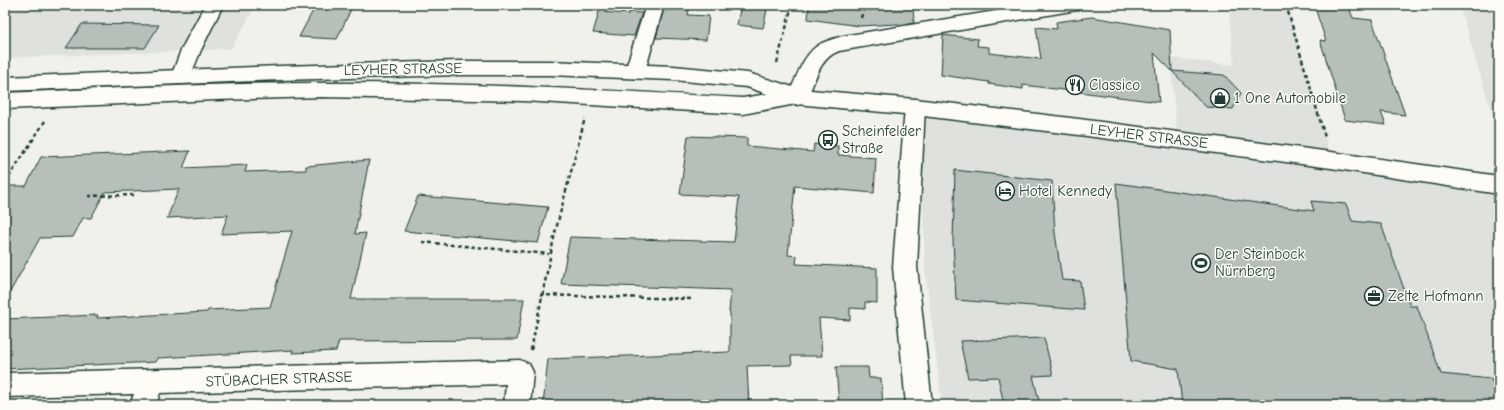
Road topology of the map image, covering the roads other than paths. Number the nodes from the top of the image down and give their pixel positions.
1 (214, 5) edge
2 (655, 5) edge
3 (1071, 5) edge
4 (635, 71) junction
5 (181, 77) junction
6 (5, 84) edge
7 (798, 97) junction
8 (5, 102) edge
9 (915, 107) junction
10 (1499, 184) edge
11 (151, 382) junction
12 (5, 385) edge
13 (143, 405) edge
14 (517, 405) edge
15 (919, 405) edge

1 - 5 main road
2 - 4 main road
3 - 7 main road
4 - 5 main road, LEYHER STRASSE
4 - 7 main road, LEYHER STRASSE
5 - 6 main road, LEYHER STRASSE
7 - 8 main road, LEYHER STRASSE
7 - 9 main road, LEYHER STRASSE
9 - 10 main road, LEYHER STRASSE
9 - 15 main road
11 - 12 main road, STÜBACHER STRASSE
11 - 13 main road
11 - 14 main road, STÜBACHER STRASSE

